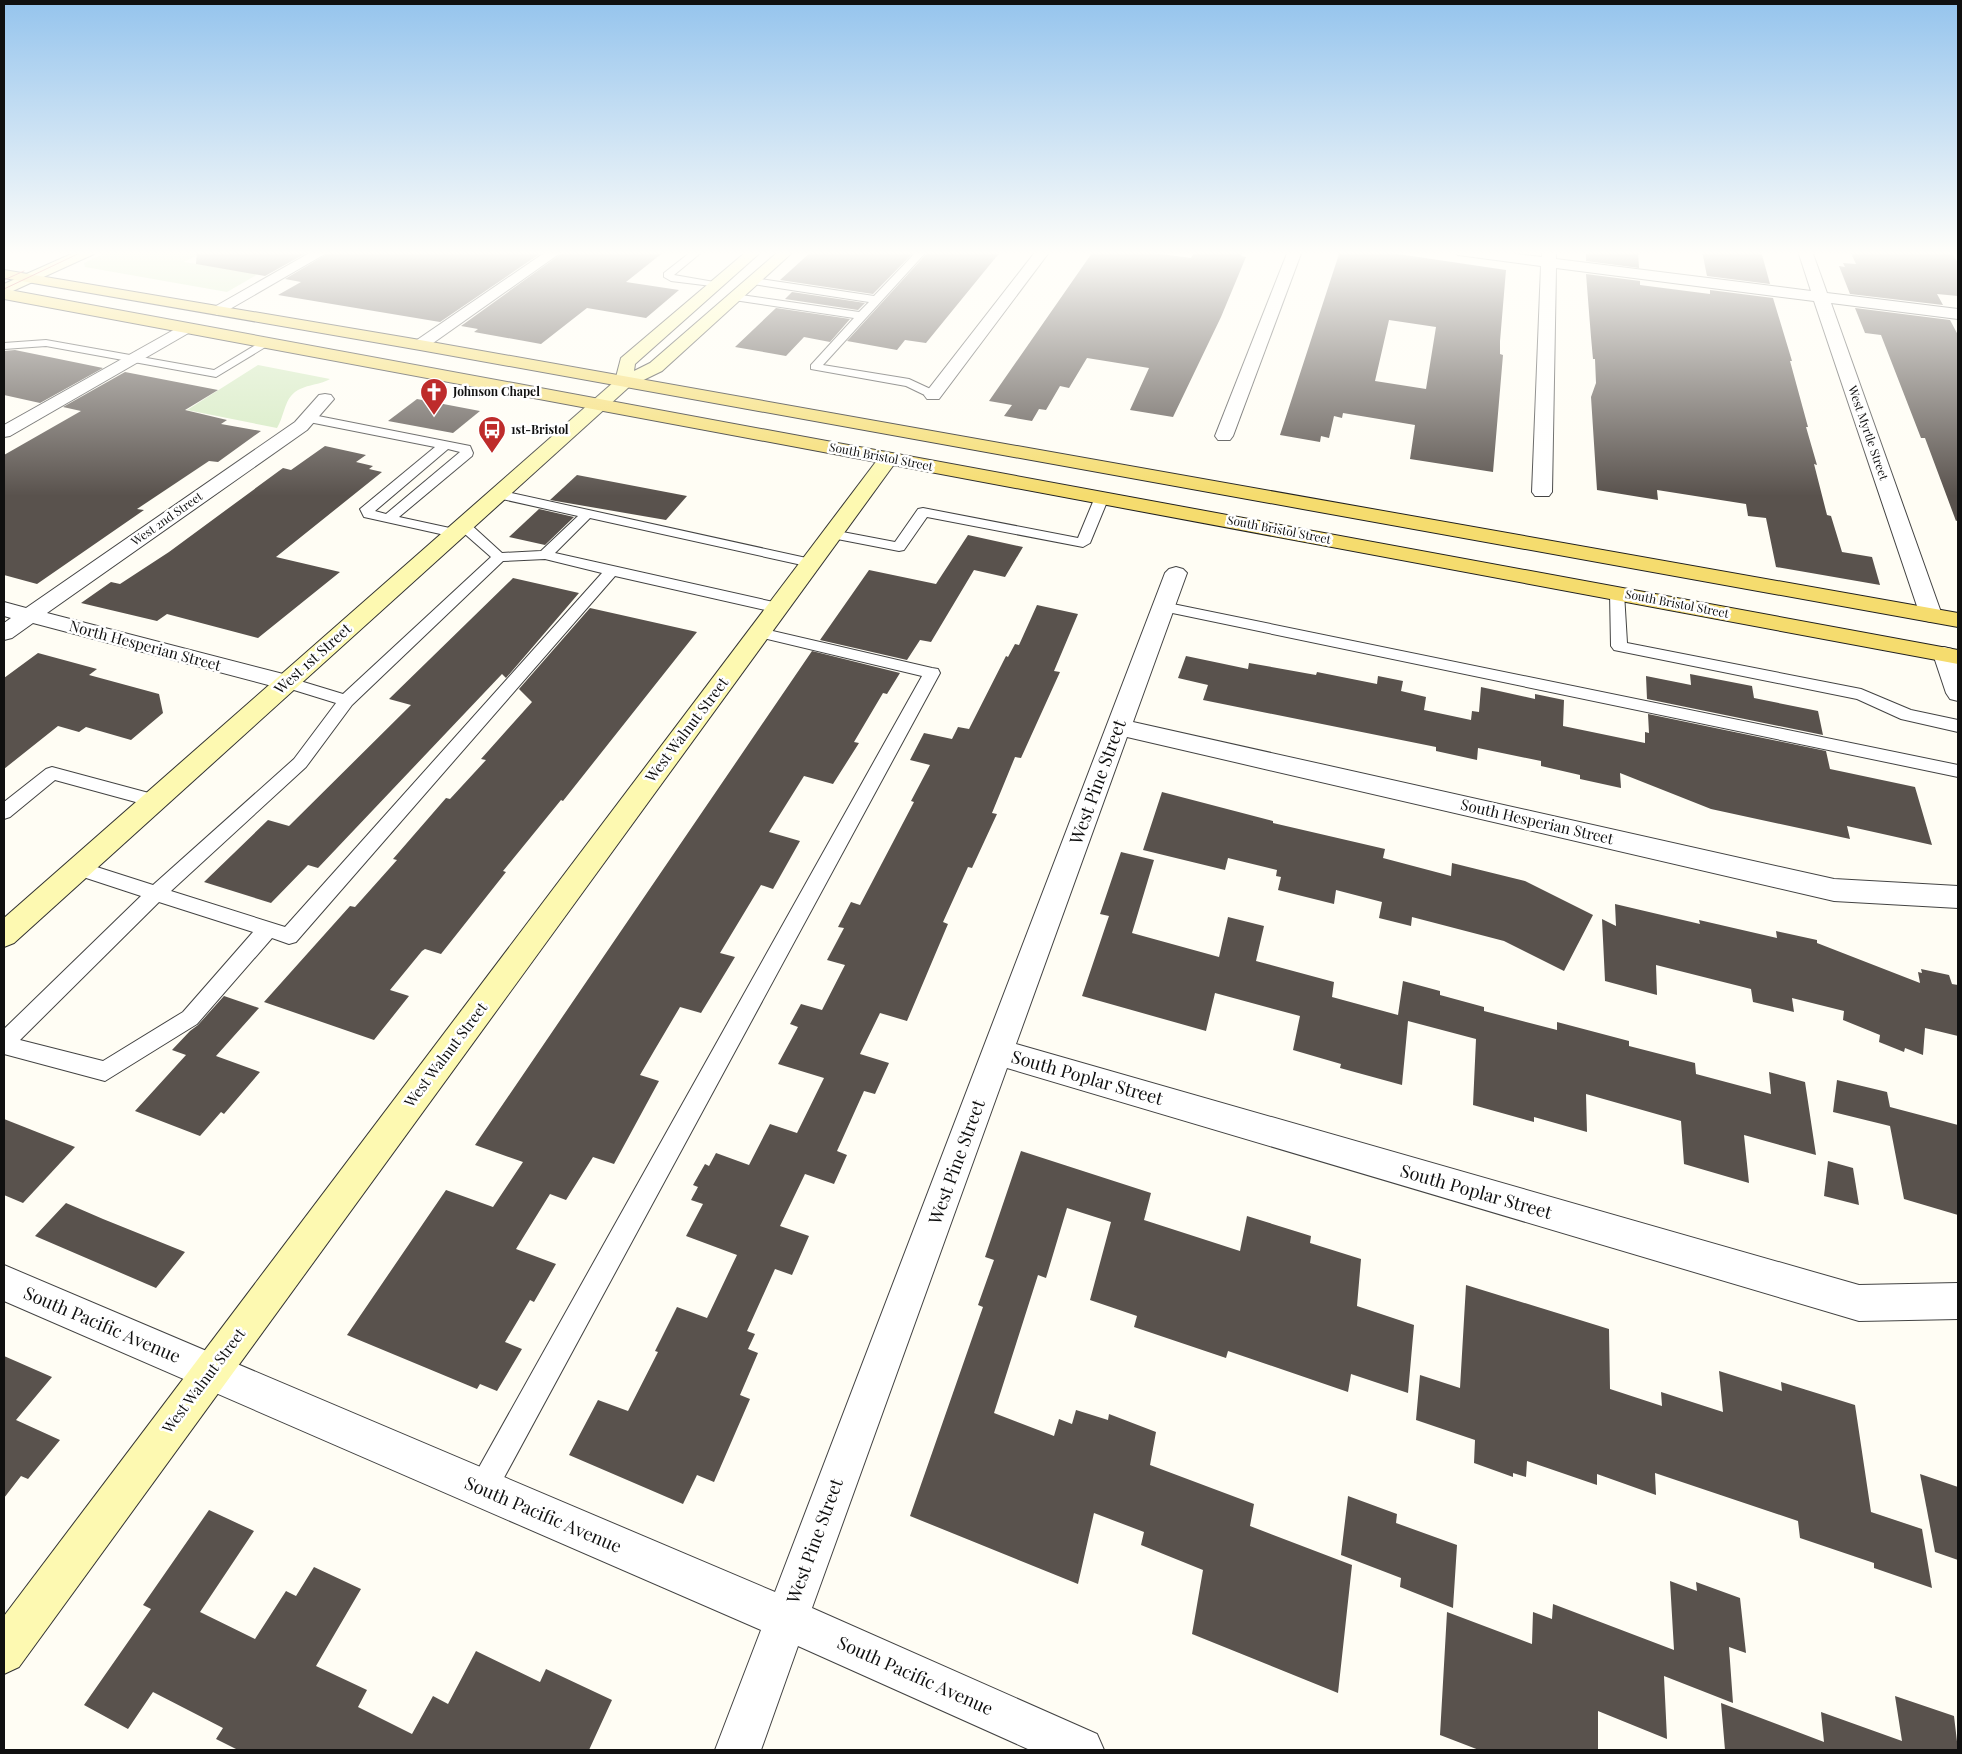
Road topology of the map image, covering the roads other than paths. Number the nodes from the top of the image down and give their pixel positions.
1 (177, 333) edge
2 (212, 333) edge
3 (350, 333) edge
4 (438, 333) edge
5 (660, 333) edge
6 (694, 333) edge
7 (847, 333) edge
8 (981, 333) edge
9 (1264, 333) edge
10 (1547, 333) edge
11 (1833, 333) edge
12 (266, 343) junction
13 (420, 345) junction
14 (4, 346) edge
15 (133, 358) junction
16 (623, 383) junction
17 (933, 396) joint
18 (325, 399) dead end
19 (600, 404) junction
20 (308, 418) junction
21 (4, 432) edge
22 (1224, 436) dead end
23 (445, 445) junction
24 (888, 459) junction
25 (1542, 492) dead end
26 (498, 494) junction
27 (1102, 498) junction
28 (587, 514) junction
29 (389, 518) junction
30 (459, 529) junction
31 (832, 534) junction
32 (545, 555) junction
33 (499, 557) junction
34 (811, 563) junction
35 (612, 571) junction
36 (1176, 574) dead end
37 (1617, 593) junction
38 (1163, 607) junction
39 (778, 608) junction
40 (4, 609) edge
41 (1931, 615) junction
42 (29, 616) junction
43 (1958, 620) edge
44 (760, 633) junction
45 (4, 634) edge
46 (1951, 655) edge
47 (286, 682) junction
48 (1958, 694) edge
49 (346, 701) junction
50 (1958, 726) edge
51 (1119, 727) junction
52 (1958, 771) edge
53 (154, 801) junction
54 (4, 812) edge
55 (78, 868) junction
56 (156, 893) junction
57 (1958, 898) edge
58 (268, 929) junction
59 (4, 935) edge
60 (4, 1044) edge
61 (998, 1052) junction
62 (4, 1283) edge
63 (1958, 1301) edge
64 (210, 1372) junction
65 (483, 1488) junction
66 (786, 1619) junction
67 (4, 1652) edge
68 (738, 1750) edge
69 (1081, 1750) edge

1 - 15 street
2 - 12 main road, South Bristol Street
3 - 13 main road, South Bristol Street
4 - 13 street
5 - 16 main road
6 - 16 main road, West 1st Street
7 - 17 lane
8 - 17 street
9 - 22 street
10 - 25 street
11 - 41 street, West Myrtle Street
12 - 15 lane
12 - 19 main road, South Bristol Street
13 - 16 main road, South Bristol Street
14 - 15 lane
15 - 21 street
16 - 19 main road, West 1st Street
16 - 41 main road, South Bristol Street
18 - 20 street, West 2nd Street
19 - 24 main road, South Bristol Street
19 - 26 main road, West 1st Street
20 - 23 lane
20 - 42 street, West 2nd Street
23 - 29 lane
23 - 29 lane
24 - 27 main road, South Bristol Street
24 - 31 main road, West Walnut Street
26 - 28 lane
26 - 30 main road, West 1st Street
27 - 31 lane
27 - 37 main road, South Bristol Street
28 - 32 lane
28 - 34 lane
29 - 30 lane
30 - 33 lane
30 - 47 main road, West 1st Street
31 - 34 main road, West Walnut Street
32 - 33 lane
32 - 35 lane
33 - 49 lane
34 - 39 main road, West Walnut Street
35 - 39 lane
35 - 58 lane
36 - 38 street, West Pine Street
37 - 46 main road, South Bristol Street
37 - 50 lane
38 - 51 street, West Pine Street
38 - 52 lane
39 - 44 main road, West Walnut Street
40 - 42 street, North Hesperian Street
41 - 43 main road, South Bristol Street
42 - 45 street, West 2nd Street
42 - 47 street, North Hesperian Street
44 - 64 main road, West Walnut Street
44 - 65 lane
46 - 48 street
47 - 49 lane
47 - 53 main road, West 1st Street
49 - 56 lane
51 - 57 street, South Hesperian Street
51 - 61 street, West Pine Street
53 - 54 lane
53 - 55 main road, West 1st Street
55 - 56 lane
55 - 59 main road, West 1st Street
56 - 58 lane
56 - 60 lane
58 - 60 lane
61 - 63 street, South Poplar Street
61 - 66 street, West Pine Street
62 - 64 street, South Pacific Avenue
64 - 65 street, South Pacific Avenue
64 - 67 main road, West Walnut Street
65 - 66 street, South Pacific Avenue
66 - 68 street, West Pine Street
66 - 69 street, South Pacific Avenue

